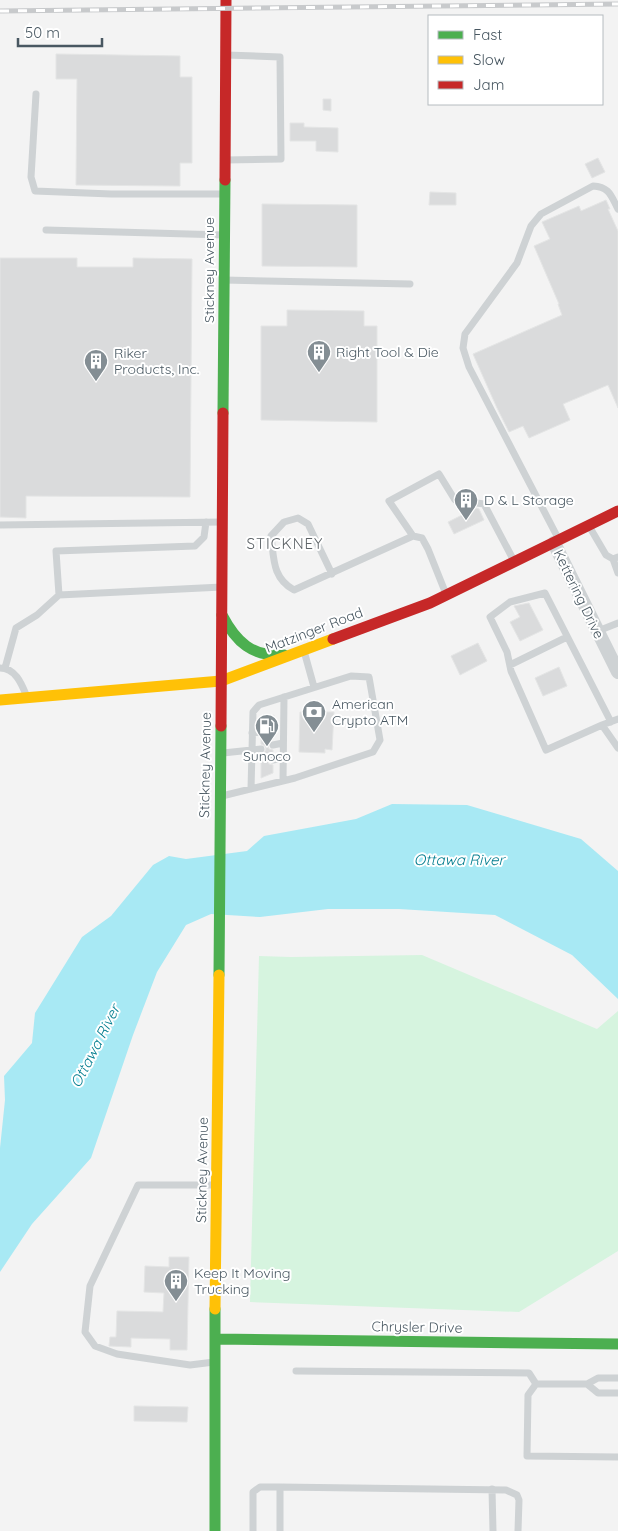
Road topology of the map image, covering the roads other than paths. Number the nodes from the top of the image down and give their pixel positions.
1 (226, 0) edge
2 (225, 55) junction
3 (36, 94) dead end
4 (225, 160) junction
5 (224, 194) junction
6 (618, 209) edge
7 (46, 230) dead end
8 (224, 235) junction
9 (224, 280) junction
10 (410, 284) dead end
11 (618, 511) edge
12 (206, 522) junction
13 (222, 522) junction
14 (0, 525) edge
15 (589, 526) junction
16 (413, 536) junction
17 (557, 542) junction
18 (615, 558) edge
19 (514, 562) junction
20 (618, 573) edge
21 (332, 574) junction
22 (222, 587) junction
23 (59, 594) junction
24 (446, 594) junction
25 (222, 613) junction
26 (618, 623) edge
27 (598, 631) junction
28 (567, 637) junction
29 (300, 652) junction
30 (510, 665) junction
31 (2, 668) edge
32 (618, 672) edge
33 (221, 681) junction
34 (314, 687) junction
35 (284, 697) junction
36 (28, 698) junction
37 (0, 700) edge
38 (614, 721) edge
39 (602, 725) junction
40 (283, 727) junction
41 (274, 730) dead end
42 (252, 732) junction
43 (261, 732) dead end
44 (283, 742) junction
45 (273, 745) dead end
46 (618, 748) edge
47 (261, 749) dead end
48 (252, 751) junction
49 (220, 753) junction
50 (283, 758) junction
51 (273, 760) dead end
52 (261, 764) dead end
53 (252, 766) junction
54 (283, 781) junction
55 (251, 789) junction
56 (220, 796) junction
57 (216, 1185) junction
58 (215, 1339) junction
59 (618, 1344) edge
60 (214, 1362) junction
61 (296, 1371) dead end
62 (618, 1378) edge
63 (536, 1384) junction
64 (588, 1384) junction
65 (618, 1393) edge
66 (618, 1457) edge
67 (280, 1487) junction
68 (492, 1489) junction
69 (215, 1531) edge
70 (253, 1531) edge
71 (280, 1531) edge
72 (493, 1531) edge
73 (518, 1531) edge

1 - 2 street, Stickney Avenue
2 - 4 street, Stickney Avenue
2 - 4 lane
3 - 5 lane
4 - 5 street, Stickney Avenue
5 - 8 street, Stickney Avenue
6 - 17 lane
7 - 8 lane
8 - 9 street, Stickney Avenue
9 - 10 lane
9 - 13 street, Stickney Avenue
11 - 15 street, Matzinger Road
12 - 13 lane
12 - 14 lane
12 - 23 lane
13 - 22 street, Stickney Avenue
15 - 17 street, Matzinger Road
15 - 18 lane
16 - 19 lane
16 - 21 lane
16 - 24 lane
17 - 19 street, Matzinger Road
17 - 27 street, Kettering Drive
18 - 20 lane
19 - 24 street, Matzinger Road
21 - 21 lane
22 - 23 lane
22 - 25 street, Stickney Avenue
23 - 31 lane
24 - 29 street, Matzinger Road
25 - 29 street
25 - 33 street, Stickney Avenue
26 - 27 lane
27 - 32 street, Kettering Drive
28 - 30 lane
28 - 30 lane
28 - 38 lane
29 - 33 street, Matzinger Road
29 - 34 lane
30 - 39 lane
31 - 36 lane
33 - 36 street, Matzinger Road
33 - 49 street, Stickney Avenue
34 - 35 lane
34 - 54 lane
35 - 40 lane
35 - 42 lane
36 - 37 street, Matzinger Road
38 - 39 lane
39 - 46 lane
40 - 41 lane
40 - 44 lane
42 - 43 lane
42 - 48 lane
44 - 45 lane
44 - 50 lane
47 - 48 lane
48 - 49 lane
48 - 53 lane
49 - 56 street, Stickney Avenue
50 - 51 lane
50 - 54 lane
52 - 53 lane
53 - 55 lane
54 - 55 lane
55 - 56 lane
56 - 57 street, Stickney Avenue
57 - 58 street, Stickney Avenue
57 - 60 lane
58 - 59 street, Chrysler Drive
58 - 60 street, Stickney Avenue
60 - 69 street, Stickney Avenue
61 - 63 lane
62 - 64 lane
63 - 64 lane
63 - 66 lane
64 - 65 lane
67 - 68 lane
67 - 70 lane
67 - 71 lane
68 - 72 lane
68 - 73 lane

